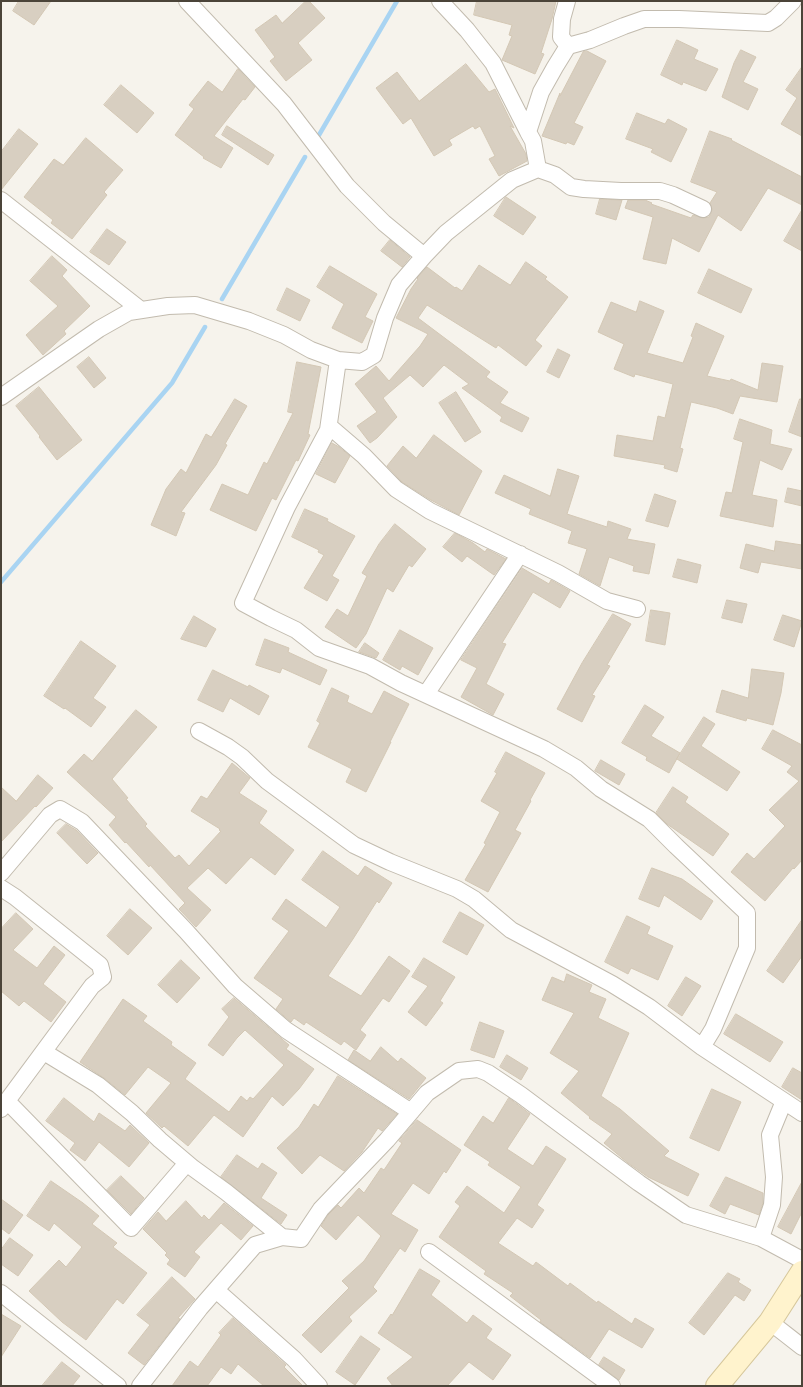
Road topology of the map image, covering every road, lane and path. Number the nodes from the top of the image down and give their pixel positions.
1 (187, 1) edge
2 (440, 1) edge
3 (567, 1) edge
4 (793, 1) edge
5 (568, 46) junction
6 (528, 132) junction
7 (538, 169) junction
8 (1, 200) edge
9 (703, 209) dead end
10 (424, 256) junction
11 (141, 310) junction
12 (338, 360) junction
13 (1, 397) edge
14 (328, 426) junction
15 (520, 554) junction
16 (637, 609) dead end
17 (426, 694) junction
18 (199, 731) dead end
19 (1, 872) edge
20 (1, 888) edge
21 (702, 1047) junction
22 (44, 1052) junction
23 (784, 1101) junction
24 (4, 1105) edge
25 (411, 1112) junction
26 (802, 1113) edge
27 (187, 1163) junction
28 (282, 1237) junction
29 (760, 1238) junction
30 (429, 1252) dead end
31 (802, 1260) edge
32 (802, 1272) edge
33 (216, 1290) junction
34 (1, 1293) edge
35 (770, 1322) junction
36 (802, 1348) edge
37 (118, 1386) edge
38 (140, 1386) edge
39 (319, 1386) edge
40 (612, 1386) edge
41 (717, 1386) edge

1 - 10 street
2 - 6 street
3 - 5 street
4 - 5 street
5 - 6 street
6 - 7 street
7 - 9 street
7 - 10 street
8 - 11 street
10 - 12 street
11 - 12 street
11 - 13 street
12 - 14 street
14 - 15 street
14 - 17 street
15 - 16 street
15 - 17 street
17 - 21 street
18 - 21 street
19 - 25 street
20 - 22 street
21 - 23 street
22 - 24 street
22 - 27 street
23 - 26 street
23 - 29 street
24 - 27 street
25 - 28 street
25 - 29 street
27 - 28 street
28 - 33 street
29 - 31 street
30 - 40 street
32 - 35 main road
33 - 38 street
33 - 39 street
34 - 37 street
35 - 36 street
35 - 41 main road

